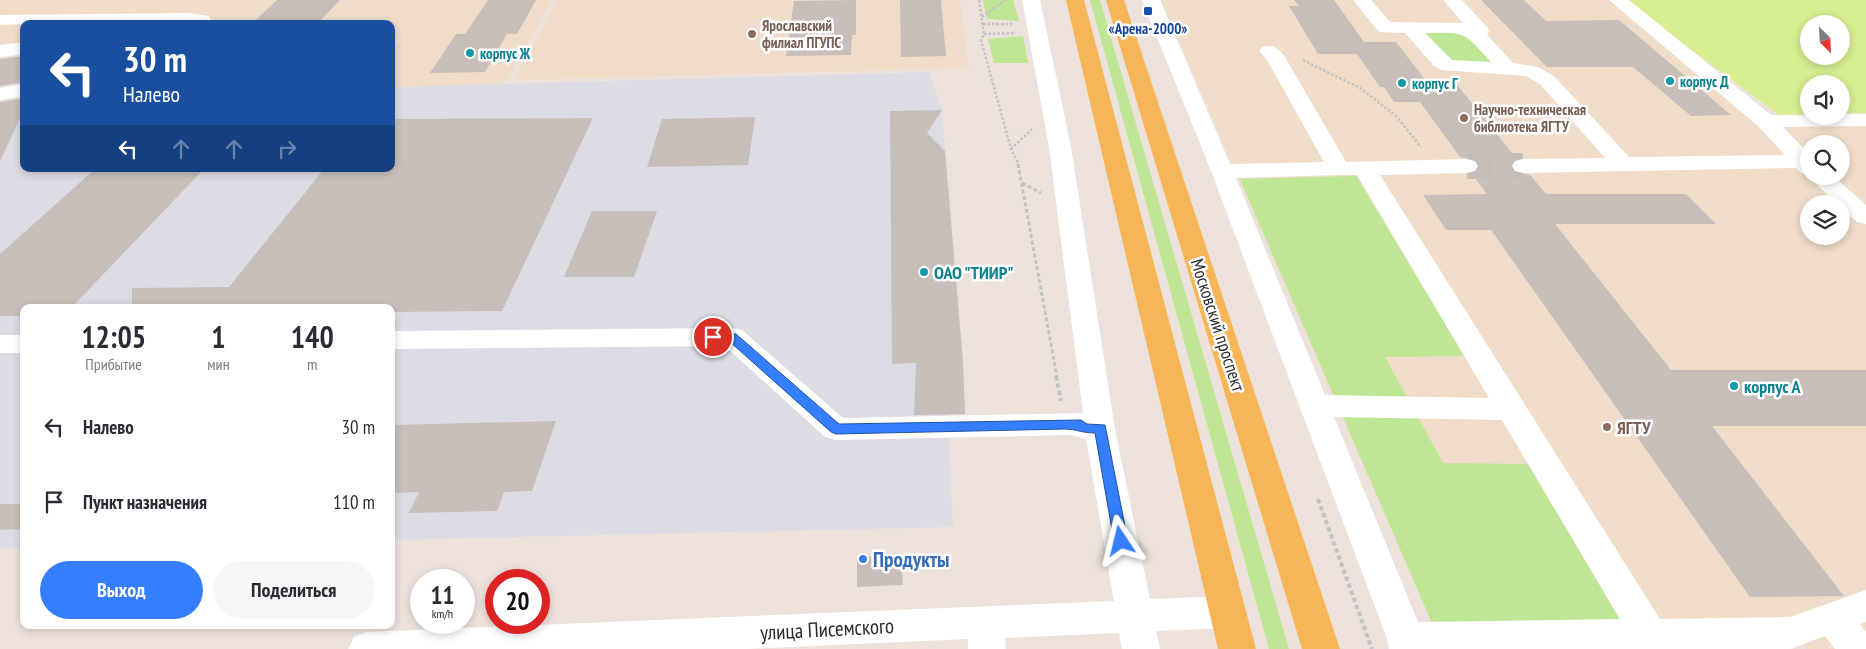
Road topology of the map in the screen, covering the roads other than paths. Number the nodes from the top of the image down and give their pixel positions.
1 (1075, 0) edge
2 (1115, 0) edge
3 (1151, 0) edge
4 (1362, 0) edge
5 (1452, 0) edge
6 (1618, 0) edge
7 (194, 18) edge
8 (1034, 19) edge
9 (0, 20) edge
10 (1410, 28) junction
11 (1474, 33) junction
12 (20, 48) edge
13 (0, 51) edge
14 (1269, 51) road end
15 (1507, 68) junction
16 (20, 91) edge
17 (0, 94) edge
18 (1866, 120) edge
19 (1766, 121) junction
20 (1800, 158) edge
21 (1622, 163) junction
22 (1800, 164) edge
23 (1467, 166) tunnel mouth
24 (1523, 166) tunnel mouth
25 (1351, 169) junction
26 (1222, 171) junction
27 (1829, 185) edge
28 (1866, 217) edge
29 (395, 340) edge
30 (0, 344) edge
31 (20, 344) edge
32 (1314, 406) junction
33 (1511, 409) junction
34 (1100, 429) junction
35 (1227, 612) junction
36 (1850, 612) edge
37 (1137, 632) edge
38 (986, 636) edge
39 (814, 639) edge
40 (686, 642) edge
41 (1654, 642) edge
42 (1407, 644) edge
43 (483, 646) edge
44 (367, 649) edge
45 (1236, 649) edge
46 (1321, 649) edge
47 (1857, 649) edge

1 - 35 main road
2 - 46 main road, Московский проспект
3 - 26 street
4 - 10 street
5 - 11 street
6 - 19 street
7 - 9 street
8 - 34 street
10 - 11 street
10 - 15 street
11 - 15 street
12 - 13 street
14 - 25 street
15 - 21 street
16 - 17 street
18 - 19 street
19 - 20 street
21 - 22 street
21 - 24 street
23 - 25 street
25 - 26 street
25 - 33 street
26 - 32 street
27 - 28 street
29 - 34 street
30 - 31 street
32 - 33 street
32 - 42 street
33 - 41 street
34 - 37 street
35 - 37 street, улица Писемского
35 - 45 main road
36 - 41 street
36 - 47 street
37 - 38 street, улица Писемского
38 - 39 street, улица Писемского
39 - 40 street, улица Писемского
40 - 43 street, улица Писемского
41 - 42 street
43 - 44 street, улица Писемского

